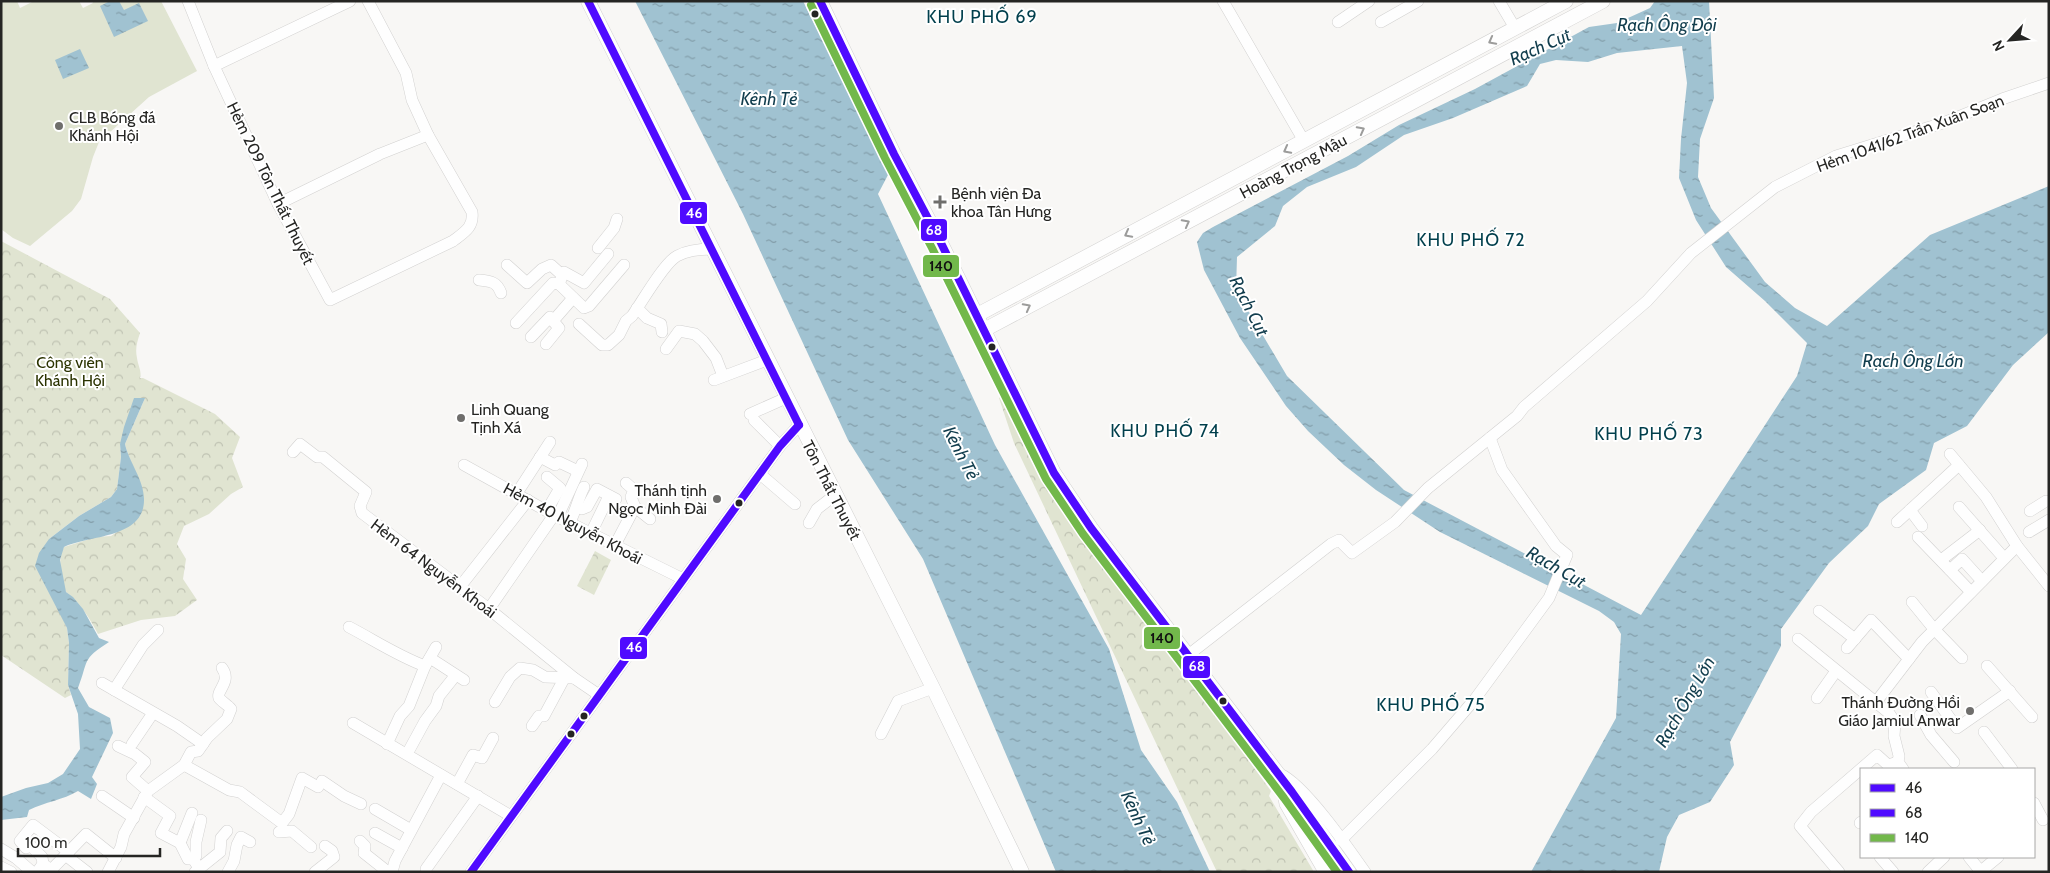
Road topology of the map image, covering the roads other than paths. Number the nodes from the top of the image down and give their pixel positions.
1 (350, 1) edge
2 (368, 1) edge
3 (588, 1) edge
4 (820, 1) edge
5 (1223, 1) edge
6 (1370, 1) edge
7 (1499, 1) edge
8 (1566, 1) edge
9 (1603, 1) edge
10 (191, 2) edge
11 (1414, 2) edge
12 (1586, 5) edge
13 (1338, 22) dead end
14 (1381, 22) dead end
15 (1515, 28) junction
16 (1447, 65) junction
17 (214, 66) junction
18 (1454, 80) junction
19 (2049, 84) edge
20 (428, 135) junction
21 (1304, 141) junction
22 (1312, 156) junction
23 (278, 204) junction
24 (617, 219) dead end
25 (1149, 223) junction
26 (1158, 238) junction
27 (712, 249) junction
28 (624, 265) dead end
29 (507, 266) dead end
30 (561, 279) junction
31 (479, 280) dead end
32 (501, 293) dead end
33 (573, 298) junction
34 (637, 308) junction
35 (976, 315) junction
36 (553, 321) junction
37 (516, 323) dead end
38 (579, 324) dead end
39 (984, 330) junction
40 (662, 332) dead end
41 (531, 337) dead end
42 (546, 344) dead end
43 (666, 349) dead end
44 (767, 360) junction
45 (786, 398) junction
46 (800, 425) junction
47 (1490, 438) junction
48 (550, 442) dead end
49 (780, 446) junction
50 (293, 452) dead end
51 (1950, 454) dead end
52 (540, 457) junction
53 (464, 465) dead end
54 (1959, 465) junction
55 (760, 474) junction
56 (547, 477) dead end
57 (626, 483) dead end
58 (584, 487) dead end
59 (516, 493) junction
60 (835, 495) junction
61 (528, 500) junction
62 (2046, 501) dead end
63 (794, 504) dead end
64 (578, 506) junction
65 (635, 507) junction
66 (1959, 507) dead end
67 (1910, 510) junction
68 (2030, 511) dead end
69 (553, 514) junction
70 (650, 519) dead end
71 (2049, 520) edge
72 (570, 522) junction
73 (1897, 522) dead end
74 (808, 523) dead end
75 (1922, 526) dead end
76 (1980, 530) junction
77 (2029, 532) dead end
78 (591, 533) junction
79 (1918, 537) dead end
80 (615, 545) junction
81 (2017, 546) junction
82 (2004, 558) junction
83 (1941, 560) junction
84 (1950, 570) junction
85 (683, 579) junction
86 (1982, 581) junction
87 (2046, 582) edge
88 (459, 588) junction
89 (1972, 592) junction
90 (1912, 602) dead end
91 (489, 609) junction
92 (1819, 611) dead end
93 (349, 627) dead end
94 (1934, 629) junction
95 (158, 630) dead end
96 (1798, 639) dead end
97 (1855, 639) junction
98 (436, 647) dead end
99 (1847, 648) dead end
100 (1187, 656) junction
101 (1962, 658) dead end
102 (1909, 659) junction
103 (427, 662) junction
104 (1987, 666) dead end
105 (222, 668) dead end
106 (1836, 671) junction
107 (569, 678) junction
108 (102, 683) dead end
109 (933, 688) junction
110 (114, 690) junction
111 (2010, 691) junction
112 (1931, 692) dead end
113 (599, 695) junction
114 (1817, 698) dead end
115 (495, 702) dead end
116 (1876, 702) junction
117 (153, 713) junction
118 (1920, 715) dead end
119 (2032, 717) dead end
120 (354, 723) dead end
121 (532, 726) dead end
122 (1984, 732) dead end
123 (881, 734) dead end
124 (492, 738) dead end
125 (132, 744) dead end
126 (203, 744) junction
127 (387, 744) junction
128 (118, 746) dead end
129 (407, 754) junction
130 (1954, 762) dead end
131 (184, 765) junction
132 (1900, 766) edge
133 (1862, 768) edge
134 (2011, 768) edge
135 (1860, 770) edge
136 (441, 775) junction
137 (1285, 782) junction
138 (457, 784) junction
139 (146, 794) junction
140 (102, 796) dead end
141 (478, 796) junction
142 (360, 804) dead end
143 (2035, 806) edge
144 (374, 809) dead end
145 (511, 816) junction
146 (134, 818) junction
147 (2042, 823) edge
148 (281, 827) junction
149 (411, 830) junction
150 (227, 832) dead end
151 (375, 833) dead end
152 (1341, 840) junction
153 (360, 841) dead end
154 (250, 842) dead end
155 (180, 843) junction
156 (325, 846) dead end
157 (311, 847) dead end
158 (402, 848) junction
159 (1, 849) edge
160 (68, 854) junction
161 (116, 858) junction
162 (1881, 858) edge
163 (1943, 858) edge
164 (1970, 858) edge
165 (1997, 858) edge
166 (196, 866) edge
167 (1, 867) edge
168 (40, 868) edge
169 (426, 869) dead end
170 (11, 872) edge
171 (32, 872) edge
172 (87, 872) edge
173 (108, 872) edge
174 (228, 872) edge
175 (315, 872) edge
176 (388, 872) edge
177 (392, 872) edge
178 (471, 872) edge
179 (1022, 872) edge
180 (1324, 872) edge
181 (1349, 872) edge
182 (1365, 872) edge
183 (1838, 872) edge
184 (1893, 872) edge
185 (1928, 872) edge
186 (1981, 872) edge

1 - 17 street
2 - 20 street
3 - 27 main road, Tôn Thất Thuyết
4 - 35 main road
5 - 21 street
6 - 13 street
7 - 15 street
8 - 15 main road, Hoàng Trọng Mậu
9 - 12 main road, Hoàng Trọng Mậu
10 - 17 street, Hẻm 209 Tôn Thất Thuyết
11 - 14 street
12 - 18 main road, Hoàng Trọng Mậu
15 -> 16 main road, Hoàng Trọng Mậu
16 - 18 main road
16 - 21 main road, Hoàng Trọng Mậu
17 - 23 street, Hẻm 209 Tôn Thất Thuyết
22 -> 18 main road, Hoàng Trọng Mậu
19 - 47 street, Hẻm 1041/62 Trần Xuân Soạn
20 - 23 street
20 - 23 street, Hẻm 209 Tôn Thất Thuyết
21 - 22 main road
21 -> 25 main road, Hoàng Trọng Mậu
26 -> 22 main road, Hoàng Trọng Mậu
24 - 30 street
25 - 26 main road
25 -> 35 main road, Hoàng Trọng Mậu
39 -> 26 main road, Hoàng Trọng Mậu
27 - 34 street
27 - 44 main road, Tôn Thất Thuyết
28 - 33 street
29 - 30 street
30 - 33 street
30 - 37 street
31 - 32 street
33 - 36 street
34 - 38 street
34 - 40 street
35 - 39 main road
36 - 41 street
36 - 42 street
39 - 100 main road
43 - 44 street
44 - 45 main road, Tôn Thất Thuyết
45 - 46 main road, Tôn Thất Thuyết
45 - 49 street
46 - 49 street
46 - 60 main road, Tôn Thất Thuyết
47 - 100 street, Hẻm 1041/62 Trần Xuân Soạn
47 - 152 street
48 - 52 street
49 - 55 street
50 - 88 street, Hẻm 64 Nguyễn Khoái
51 - 54 street
52 - 59 street
52 - 69 street
53 - 59 street, Hẻm 40 Nguyễn Khoái
54 - 67 street
54 - 81 street
55 - 63 street
55 - 85 street
56 - 69 street
57 - 65 street
58 - 64 street
59 - 61 street, Hẻm 40 Nguyễn Khoái
60 - 74 street
60 - 109 main road, Tôn Thất Thuyết
61 - 69 street, Hẻm 40 Nguyễn Khoái
61 - 88 street
62 - 68 street
64 - 72 street
64 - 78 street
65 - 70 street
65 - 80 street
66 - 76 street
67 - 73 street
67 - 75 street
69 - 72 street, Hẻm 40 Nguyễn Khoái
69 - 91 street
71 - 77 street
72 - 78 street, Hẻm 40 Nguyễn Khoái
76 - 82 street
76 - 83 street
78 - 80 street, Hẻm 40 Nguyễn Khoái
79 - 83 street
80 - 85 street, Hẻm 40 Nguyễn Khoái
81 - 82 street
81 - 87 street
82 - 86 street
83 - 84 street
84 - 86 street
84 - 89 street
85 - 113 street
86 - 89 street
88 - 91 street, Hẻm 64 Nguyễn Khoái
89 - 94 street
90 - 94 street
91 - 107 street, Hẻm 64 Nguyễn Khoái
92 - 97 street
93 - 103 street
94 - 101 street
94 - 102 street
95 - 110 street
96 - 106 street
97 - 99 street
97 - 102 street
98 - 103 street
100 - 137 main road
102 - 116 street
103 - 127 street
103 - 129 street
104 - 111 street
105 - 126 street
106 - 114 street
106 - 116 street
107 - 113 street, Hẻm 64 Nguyễn Khoái
107 - 115 street
107 - 121 street
108 - 110 street
109 - 123 street
109 - 179 main road, Tôn Thất Thuyết
110 - 117 street
111 - 112 street
111 - 119 street
113 - 145 street
116 - 132 street
117 - 125 street
117 - 126 street
118 - 130 street
120 - 127 street
122 - 134 street
124 - 138 street
126 - 131 street
127 - 129 street
128 - 139 street
129 - 136 street
131 - 139 street
131 - 148 street
132 - 133 street
135 - 183 street
136 - 138 street
136 - 149 street
137 - 152 street
137 - 180 street
137 - 181 main road
138 - 141 street
139 - 146 street
139 - 155 street
140 - 146 street
141 - 145 street
141 - 169 street
142 - 148 street
143 - 147 street
144 - 149 street
145 - 178 street
146 - 161 street
148 - 157 street
149 - 158 street
150 - 166 street
151 - 158 street
152 - 182 street
153 - 176 street
154 - 174 street
155 - 166 street
155 - 166 street
156 - 175 street
158 - 177 street
159 - 171 street
160 - 161 street
160 - 168 street
160 - 168 street
160 - 172 street
161 - 173 street
162 - 184 street
163 - 185 street
164 - 186 street
165 - 186 street
167 - 170 street

